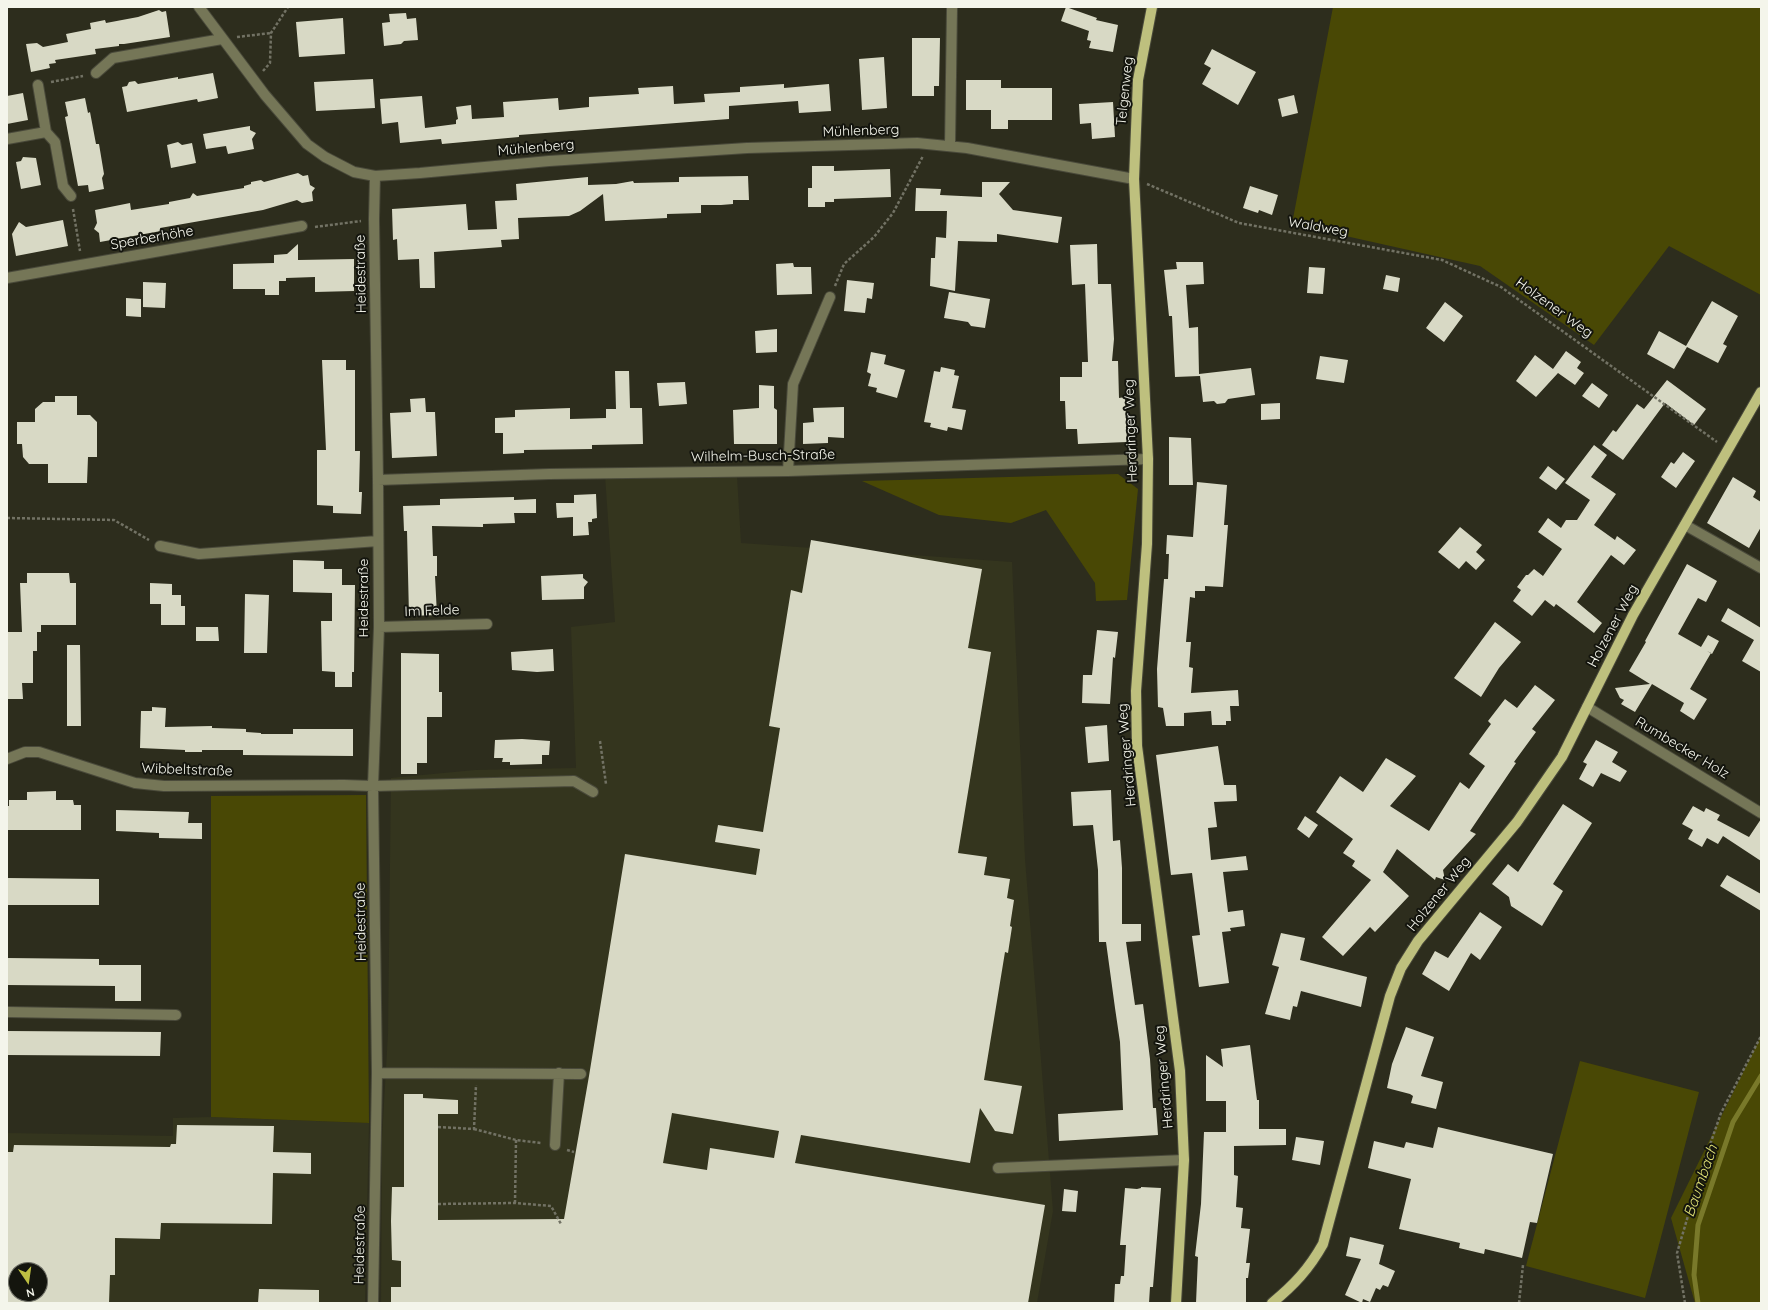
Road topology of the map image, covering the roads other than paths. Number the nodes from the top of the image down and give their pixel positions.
1 (199, 7) edge
2 (952, 7) edge
3 (1152, 7) edge
4 (222, 39) junction
5 (96, 74) road end
6 (38, 85) road end
7 (46, 132) junction
8 (7, 139) edge
9 (950, 146) junction
10 (375, 176) junction
11 (1134, 178) junction
12 (71, 196) road end
13 (302, 226) road end
14 (7, 278) edge
15 (830, 297) road end
16 (1761, 392) edge
17 (1148, 459) junction
18 (788, 470) junction
19 (378, 480) junction
20 (1684, 524) junction
21 (378, 541) junction
22 (160, 546) road end
23 (1761, 568) edge
24 (487, 624) dead end
25 (379, 627) junction
26 (1587, 707) junction
27 (7, 759) edge
28 (373, 786) junction
29 (593, 792) dead end
30 (1761, 813) edge
31 (7, 1012) edge
32 (176, 1015) dead end
33 (377, 1073) junction
34 (559, 1073) junction
35 (581, 1074) dead end
36 (555, 1144) road end
37 (1184, 1160) junction
38 (998, 1168) dead end
39 (373, 1303) edge
40 (1176, 1303) edge
41 (1272, 1303) edge

1 - 4 street, Mühlenberg
2 - 9 street
3 - 11 main road, Telgenweg
4 - 5 street
4 - 10 street, Mühlenberg
6 - 7 street
7 - 8 street
7 - 12 street
9 - 10 street, Mühlenberg
9 - 11 street, Mühlenberg
10 - 19 street, Heidestraße
11 - 17 main road, Herdringer Weg
13 - 14 street, Sperberhöhe
15 - 18 street
16 - 20 main road, Holzener Weg
17 - 18 street, Wilhelm-Busch-Straße
17 - 37 main road, Herdringer Weg
18 - 19 street, Wilhelm-Busch-Straße
19 - 21 street, Heidestraße
20 - 23 street
20 - 26 main road, Holzener Weg
21 - 22 street, Heidestraße
21 - 25 street, Heidestraße
24 - 25 street, Im Felde
25 - 28 street, Heidestraße
26 - 30 street, Rumbecker Holz
26 - 41 main road, Holzener Weg
27 - 28 street, Wibbeltstraße
28 - 29 street, Wibbeltstraße
28 - 33 street, Heidestraße
31 - 32 street
33 - 34 street
33 - 39 street, Heidestraße
34 - 35 street
34 - 36 street
37 - 38 street
37 - 40 main road, Herdringer Weg

